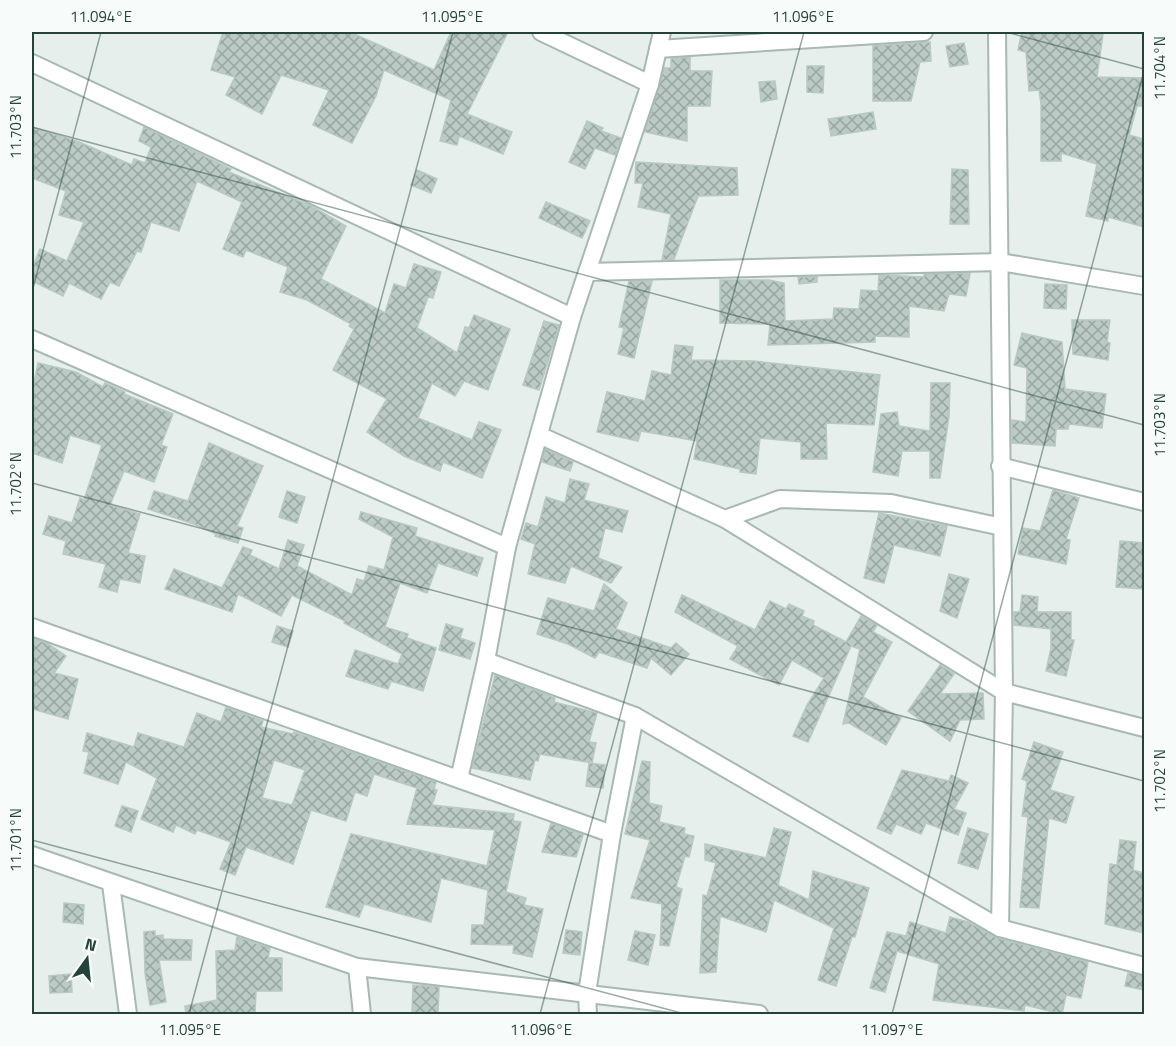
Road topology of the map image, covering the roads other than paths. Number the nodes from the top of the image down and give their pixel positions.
1 (541, 32) edge
2 (662, 32) edge
3 (924, 32) edge
4 (997, 32) edge
5 (658, 49) junction
6 (32, 63) edge
7 (650, 84) junction
8 (1000, 262) junction
9 (587, 272) junction
10 (1144, 286) edge
11 (572, 318) junction
12 (32, 339) edge
13 (539, 435) junction
14 (1000, 466) junction
15 (1144, 502) edge
16 (725, 519) junction
17 (1002, 527) junction
18 (507, 547) junction
19 (32, 627) edge
20 (486, 662) junction
21 (1005, 692) junction
22 (635, 716) junction
23 (1144, 728) edge
24 (459, 779) junction
25 (612, 834) junction
26 (32, 855) edge
27 (111, 884) junction
28 (1000, 928) junction
29 (1144, 966) edge
30 (357, 967) junction
31 (587, 993) junction
32 (128, 1014) edge
33 (362, 1014) edge
34 (588, 1014) edge
35 (759, 1014) edge

1 - 7 street
2 - 5 street
3 - 5 street
4 - 8 street
5 - 7 street
6 - 11 street
7 - 9 street
8 - 9 street
8 - 10 street
8 - 14 street
9 - 11 street
11 - 13 street
12 - 18 street
13 - 16 street
13 - 18 street
14 - 15 street
14 - 17 street
16 - 17 street
16 - 21 street
17 - 21 street
18 - 20 street
19 - 24 street
20 - 22 street
20 - 24 street
21 - 23 street
21 - 28 street
22 - 25 street
22 - 28 street
24 - 25 street
25 - 31 street
26 - 27 street
27 - 30 street
27 - 32 street
28 - 29 street
30 - 31 street
30 - 33 street
31 - 34 street
31 - 35 street

